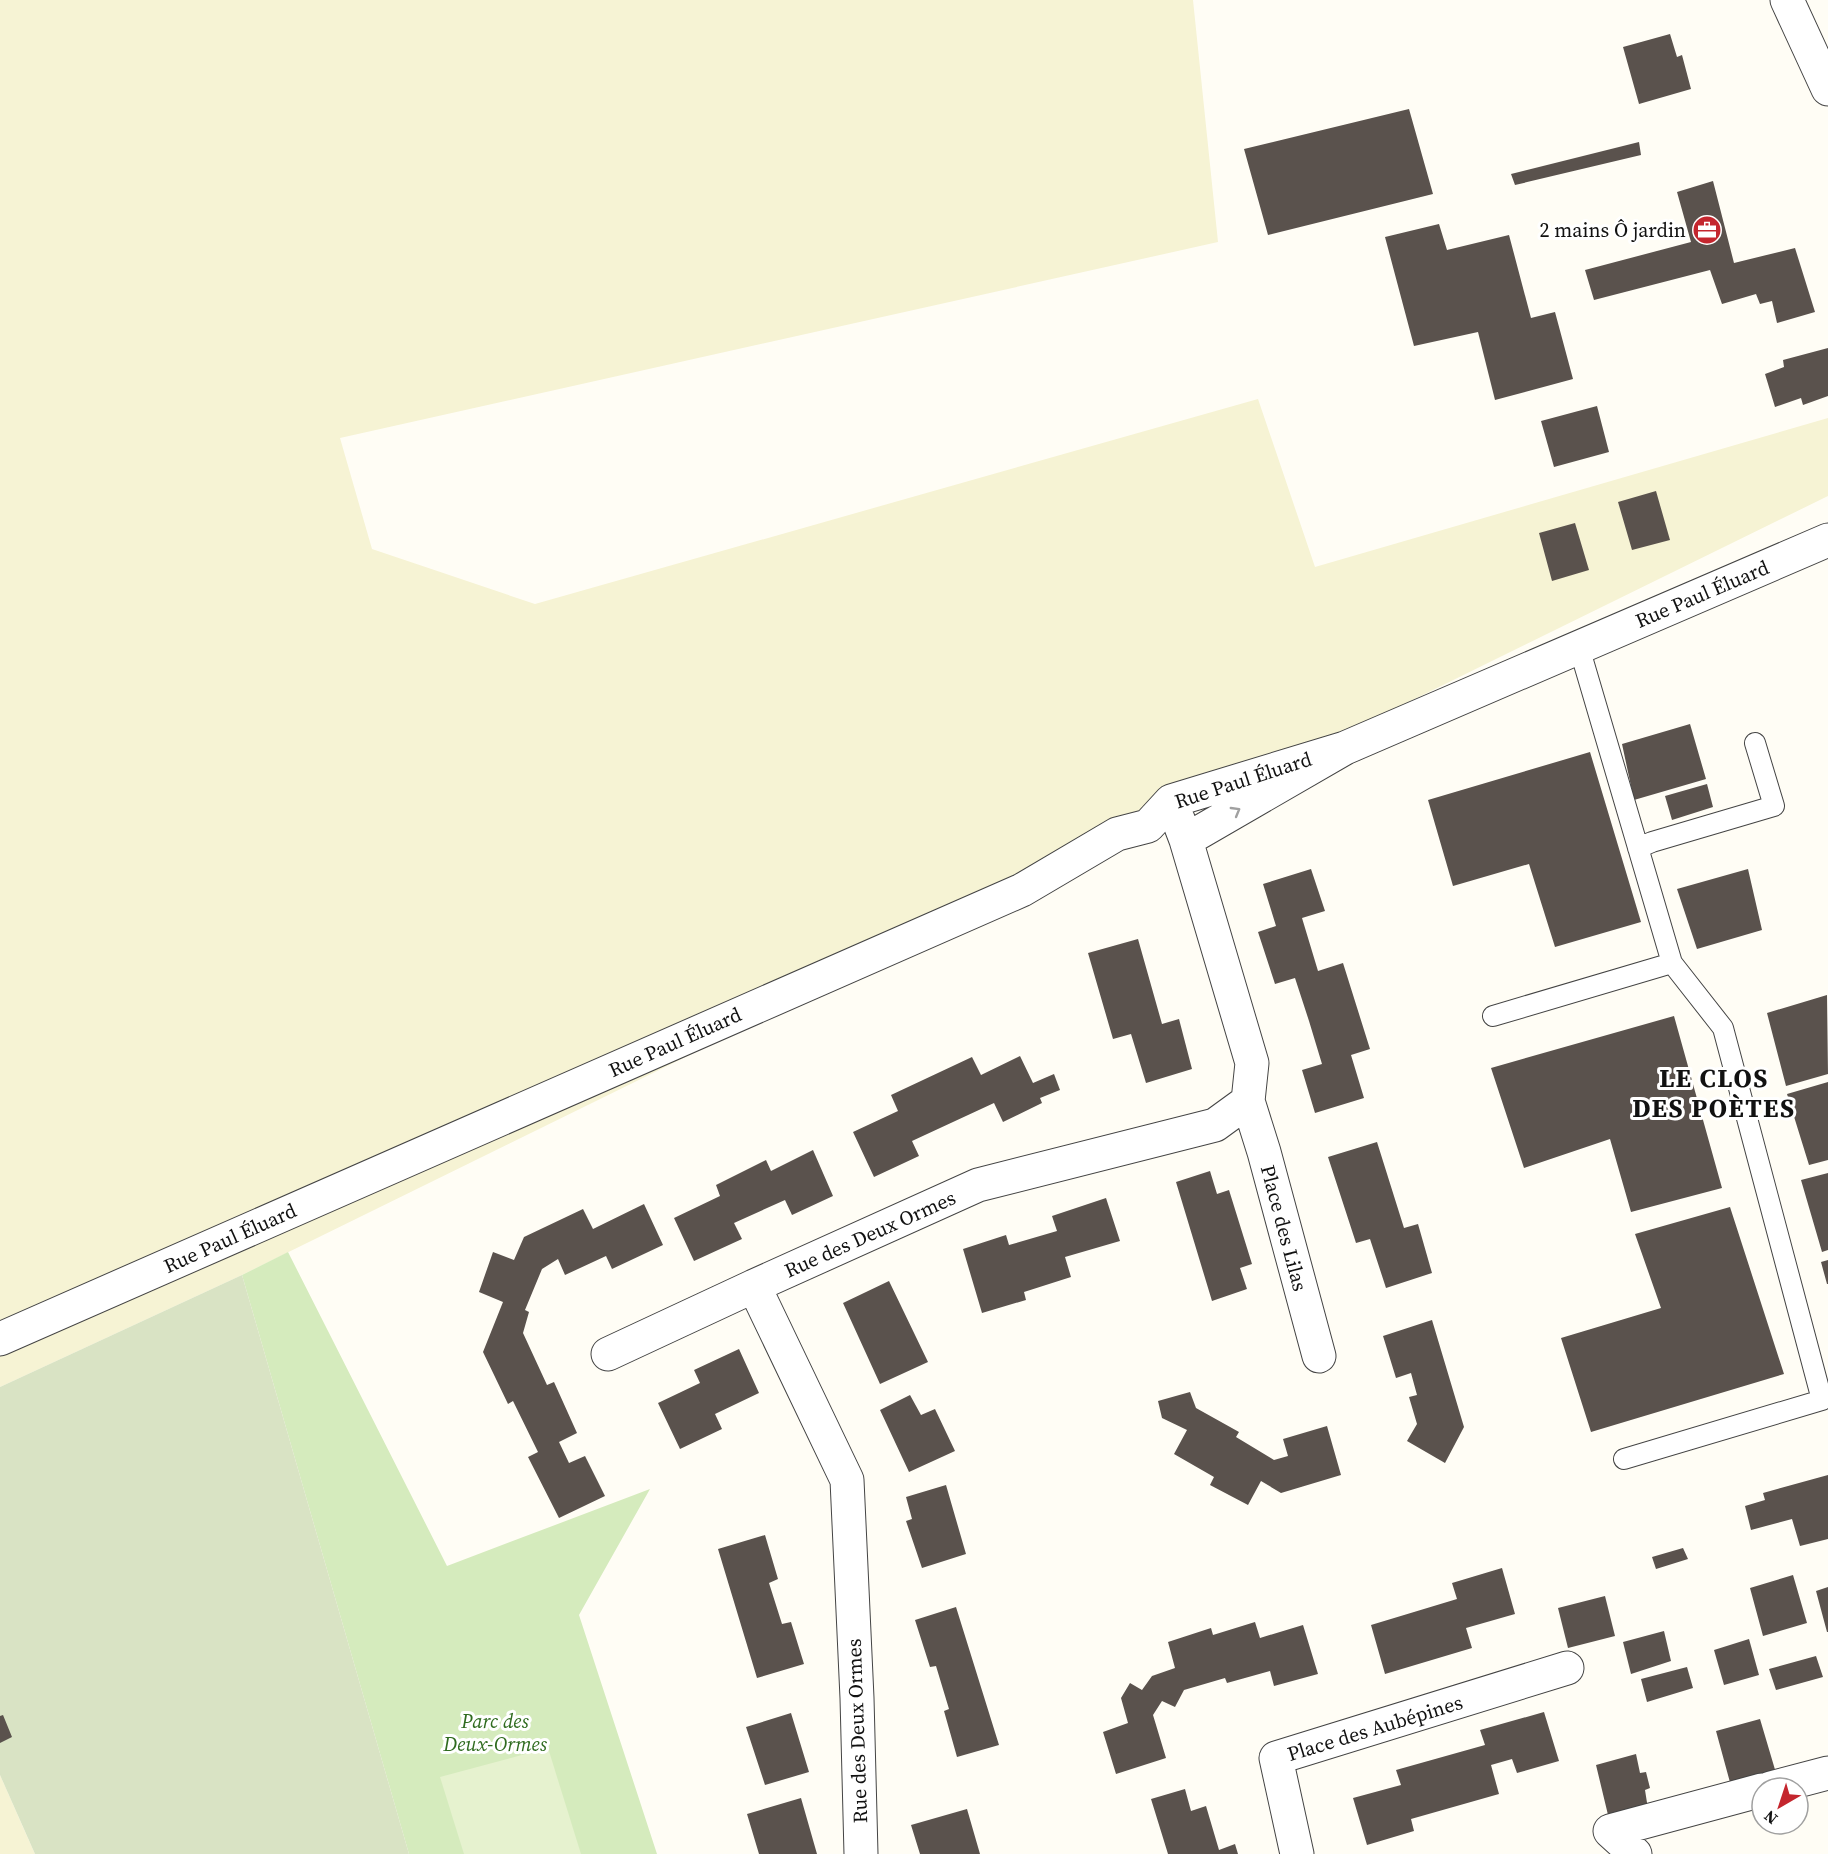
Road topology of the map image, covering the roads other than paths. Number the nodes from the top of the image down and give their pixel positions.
1 (1787, 0) edge
2 (1828, 89) edge
3 (1828, 540) edge
4 (1579, 647) junction
5 (1755, 743) dead end
6 (1345, 748) junction
7 (1171, 801) junction
8 (1186, 840) junction
9 (1638, 848) junction
10 (1672, 963) junction
11 (1493, 1016) dead end
12 (1248, 1101) junction
13 (754, 1286) junction
14 (0, 1339) edge
15 (608, 1354) dead end
16 (1319, 1356) dead end
17 (1624, 1459) dead end
18 (1567, 1668) dead end
19 (1828, 1773) edge
20 (1810, 1778) edge
21 (1750, 1793) edge
22 (861, 1854) edge
23 (1297, 1854) edge
24 (1635, 1854) edge

1 - 2 street
3 - 4 street, Rue Paul Éluard
4 - 6 street, Rue Paul Éluard
4 - 9 lane
5 - 9 lane
6 - 7 street, Rue Paul Éluard
8 -> 6 street, Rue Paul Éluard
7 - 8 street
7 - 14 street, Rue Paul Éluard
8 - 12 street
9 - 10 lane
10 - 11 lane
10 - 17 lane
12 - 13 street, Rue des Deux Ormes
12 - 16 street, Place des Lilas
13 - 15 street
13 - 22 street, Rue des Deux Ormes
18 - 23 street, Place des Aubépines
19 - 20 street
21 - 24 street

